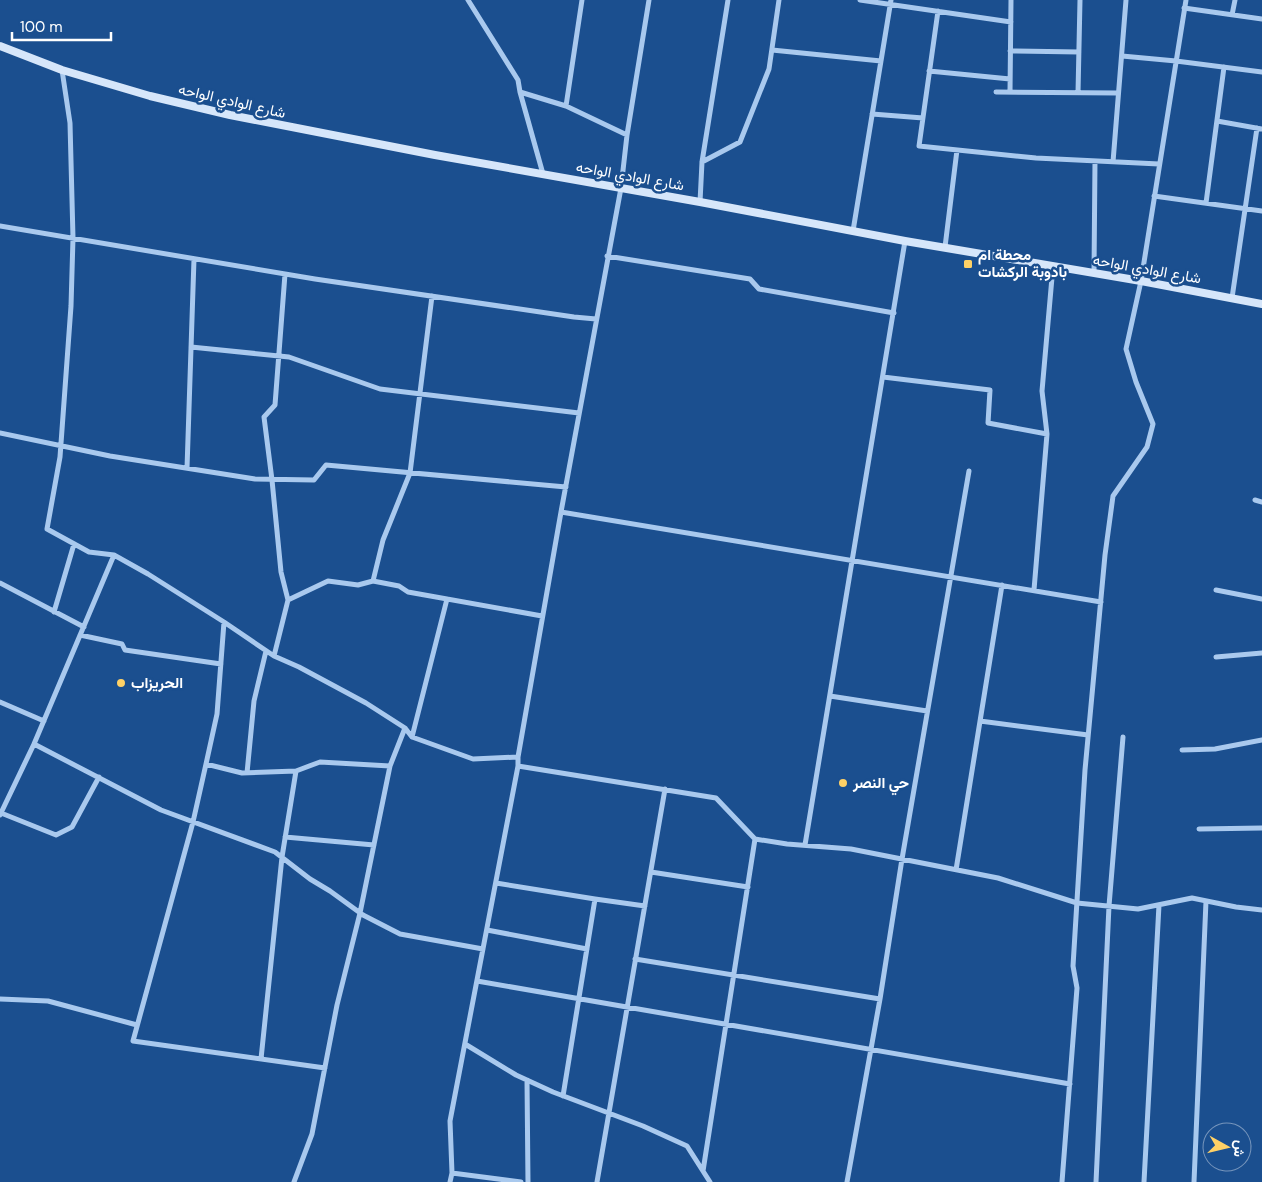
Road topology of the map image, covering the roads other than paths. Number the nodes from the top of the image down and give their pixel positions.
1 (468, 0) edge
2 (582, 0) edge
3 (649, 0) edge
4 (728, 0) edge
5 (779, 0) edge
6 (860, 0) edge
7 (1011, 0) edge
8 (1080, 0) edge
9 (1126, 0) edge
10 (1186, 0) edge
11 (1235, 0) edge
12 (891, 2) edge
13 (1184, 8) junction
14 (938, 12) junction
15 (1232, 15) junction
16 (1262, 19) edge
17 (1010, 22) junction
18 (0, 46) edge
19 (772, 50) junction
20 (1010, 51) junction
21 (1079, 52) junction
22 (1122, 56) junction
23 (881, 61) junction
24 (1176, 61) junction
25 (1224, 67) junction
26 (62, 70) junction
27 (929, 70) junction
28 (1262, 72) edge
29 (1010, 79) junction
30 (520, 92) junction
31 (996, 92) dead end
32 (1010, 92) junction
33 (1078, 93) junction
34 (1118, 93) junction
35 (566, 106) junction
36 (872, 114) junction
37 (922, 118) junction
38 (1217, 122) junction
39 (1259, 128) edge
40 (627, 135) junction
41 (957, 150) junction
42 (1095, 161) junction
43 (702, 162) junction
44 (1113, 162) junction
45 (1159, 164) junction
46 (543, 174) junction
47 (621, 188) junction
48 (1154, 196) junction
49 (700, 202) junction
50 (1206, 203) junction
51 (1245, 209) junction
52 (1262, 211) edge
53 (0, 226) edge
54 (853, 230) junction
55 (73, 238) junction
56 (905, 240) junction
57 (945, 247) junction
58 (607, 256) junction
59 (194, 259) junction
60 (1053, 266) junction
61 (1094, 273) junction
62 (285, 274) junction
63 (1141, 281) junction
64 (432, 296) junction
65 (1232, 298) junction
66 (1262, 304) edge
67 (894, 313) junction
68 (596, 319) junction
69 (191, 348) junction
70 (279, 356) junction
71 (883, 377) junction
72 (420, 394) junction
73 (579, 413) junction
74 (0, 433) edge
75 (1047, 434) junction
76 (61, 445) junction
77 (187, 468) junction
78 (969, 471) dead end
79 (410, 473) junction
80 (272, 480) junction
81 (566, 487) junction
82 (1256, 500) dead end
83 (1262, 502) edge
84 (561, 512) junction
85 (74, 544) junction
86 (114, 555) junction
87 (852, 560) junction
88 (951, 576) junction
89 (373, 581) junction
90 (0, 583) edge
91 (1002, 585) junction
92 (1034, 590) junction
93 (1216, 590) dead end
94 (447, 599) junction
95 (1262, 599) edge
96 (288, 600) junction
97 (1101, 602) junction
98 (54, 612) junction
99 (542, 616) junction
100 (224, 622) junction
101 (84, 627) junction
102 (80, 635) junction
103 (266, 651) junction
104 (1262, 653) edge
105 (274, 656) junction
106 (1216, 657) dead end
107 (221, 664) junction
108 (830, 696) junction
109 (0, 702) edge
110 (927, 711) junction
111 (44, 721) junction
112 (980, 721) junction
113 (405, 728) junction
114 (1088, 735) junction
115 (412, 737) junction
116 (1123, 737) dead end
117 (1262, 740) edge
118 (34, 744) junction
119 (1182, 750) dead end
120 (518, 757) junction
121 (206, 764) junction
122 (390, 766) junction
123 (518, 766) junction
124 (296, 771) junction
125 (247, 773) junction
126 (99, 777) junction
127 (665, 789) junction
128 (0, 814) edge
129 (193, 822) junction
130 (1262, 828) edge
131 (1199, 829) dead end
132 (285, 838) junction
133 (755, 839) junction
134 (374, 845) junction
135 (805, 846) junction
136 (282, 857) junction
137 (902, 859) junction
138 (956, 870) junction
139 (651, 872) junction
140 (496, 883) junction
141 (748, 887) junction
142 (595, 899) junction
143 (1206, 901) junction
144 (1077, 903) junction
145 (1159, 905) junction
146 (645, 906) junction
147 (1110, 906) junction
148 (1262, 910) edge
149 (360, 913) junction
150 (487, 930) junction
151 (483, 949) junction
152 (587, 949) junction
153 (635, 959) junction
154 (734, 975) junction
155 (477, 981) junction
156 (0, 999) edge
157 (579, 999) junction
158 (880, 999) junction
159 (627, 1007) junction
160 (726, 1024) junction
161 (138, 1025) junction
162 (465, 1044) junction
163 (871, 1050) junction
164 (261, 1059) junction
165 (325, 1068) junction
166 (528, 1080) junction
167 (1070, 1084) junction
168 (563, 1096) junction
169 (608, 1113) junction
170 (703, 1171) junction
171 (452, 1173) junction
172 (294, 1182) edge
173 (450, 1182) edge
174 (521, 1182) edge
175 (528, 1182) edge
176 (597, 1182) edge
177 (710, 1182) edge
178 (847, 1182) edge
179 (1062, 1182) edge
180 (1096, 1182) edge
181 (1144, 1182) edge
182 (1194, 1182) edge

1 - 30 street
2 - 35 street
3 - 40 street
4 - 43 street
5 - 19 street
6 - 12 street
7 - 17 street
8 - 21 street
9 - 22 street
10 - 13 street
11 - 15 street
12 - 14 street
12 - 23 street
13 - 15 street
13 - 24 street
14 - 17 street
14 - 27 street
15 - 16 street
17 - 20 street
18 - 26 main road, شارع الوادي الواحه
19 - 23 street
19 - 43 street
20 - 21 street
20 - 29 street
21 - 33 street
22 - 24 street
22 - 34 street
23 - 36 street
24 - 25 street
24 - 45 street
25 - 28 street
25 - 38 street
26 - 46 main road, شارع الوادي الواحه
26 - 55 street
27 - 29 street
27 - 37 street
29 - 32 street
30 - 35 street
30 - 46 street
31 - 32 street
32 - 33 street
33 - 34 street
34 - 44 street
35 - 40 street
36 - 37 street
36 - 54 street
37 - 41 street
38 - 39 street
38 - 50 street
39 - 51 street
40 - 47 street
41 - 42 street
41 - 57 street
42 - 44 street
42 - 61 street
43 - 49 street
44 - 45 street
45 - 48 street
46 - 47 main road, شارع الوادي الواحه
47 - 49 main road, شارع الوادي الواحه
47 - 58 street
48 - 50 street
48 - 63 street
49 - 54 main road, شارع الوادي الواحه
50 - 51 street
51 - 52 street
51 - 65 street
53 - 55 street
54 - 56 main road, شارع الوادي الواحه
55 - 59 street
55 - 76 street
56 - 57 main road, شارع الوادي الواحه
56 - 67 street
57 - 60 main road, شارع الوادي الواحه
58 - 67 street
58 - 68 street
59 - 62 street
59 - 69 street
60 - 61 main road, شارع الوادي الواحه
60 - 75 street
61 - 63 main road, شارع الوادي الواحه
62 - 64 street
62 - 70 street
63 - 65 main road, شارع الوادي الواحه
63 - 97 street
64 - 68 street
64 - 72 street
65 - 66 main road, شارع الوادي الواحه
67 - 71 street
68 - 73 street
69 - 70 street
69 - 77 street
70 - 72 street
70 - 80 street
71 - 75 street
71 - 87 street
72 - 73 street
72 - 79 street
73 - 81 street
74 - 76 street
75 - 92 street
76 - 77 street
76 - 85 street
77 - 80 street
78 - 88 street
79 - 80 street
79 - 81 street
79 - 89 street
80 - 96 street
81 - 84 street
82 - 83 street
84 - 87 street
84 - 99 street
85 - 86 street
85 - 98 street
86 - 100 street
86 - 101 street
87 - 88 street
87 - 108 street
88 - 91 street
88 - 110 street
89 - 94 street
89 - 96 street
90 - 98 street
91 - 92 street
91 - 112 street
92 - 97 street
93 - 95 street
94 - 99 street
94 - 115 street
96 - 105 street
97 - 114 street
98 - 101 street
99 - 120 street
100 - 103 street
100 - 107 street
101 - 102 street
102 - 107 street
102 - 111 street
103 - 105 street
103 - 125 street
104 - 106 street
105 - 113 street
107 - 121 street
108 - 110 street
108 - 135 street
109 - 111 street
110 - 137 street
111 - 118 street
112 - 114 street
112 - 138 street
113 - 115 street
113 - 122 street
114 - 144 street
115 - 120 street
116 - 147 street
117 - 119 street
118 - 126 street
118 - 128 street
120 - 123 street
121 - 125 street
121 - 129 street
122 - 124 street
122 - 134 street
123 - 127 street
123 - 140 street
124 - 125 street
124 - 132 street
126 - 128 street
126 - 129 street
127 - 133 street
127 - 139 street
129 - 136 street
129 - 161 street
130 - 131 street
132 - 134 street
132 - 136 street
133 - 135 street
133 - 141 street
134 - 149 street
135 - 137 street
136 - 149 street
136 - 164 street
137 - 138 street
137 - 158 street
138 - 144 street
139 - 141 street
139 - 146 street
140 - 142 street
140 - 150 street
141 - 154 street
142 - 146 street
142 - 152 street
143 - 145 street
143 - 148 street
143 - 182 street
144 - 147 street
144 - 167 street
145 - 147 street
145 - 181 street
146 - 153 street
147 - 180 street
149 - 151 street
149 - 165 street
150 - 151 street
150 - 152 street
151 - 155 street
152 - 157 street
153 - 154 street
153 - 159 street
154 - 158 street
154 - 160 street
155 - 157 street
155 - 162 street
156 - 161 street
157 - 159 street
157 - 168 street
158 - 163 street
159 - 160 street
159 - 169 street
160 - 163 street
160 - 170 street
161 - 164 street
162 - 166 street
162 - 171 street
163 - 167 street
163 - 178 street
164 - 165 street
165 - 172 street
166 - 168 street
166 - 175 street
167 - 179 street
168 - 169 street
169 - 170 street
169 - 176 street
170 - 177 street
171 - 173 street
171 - 174 street

